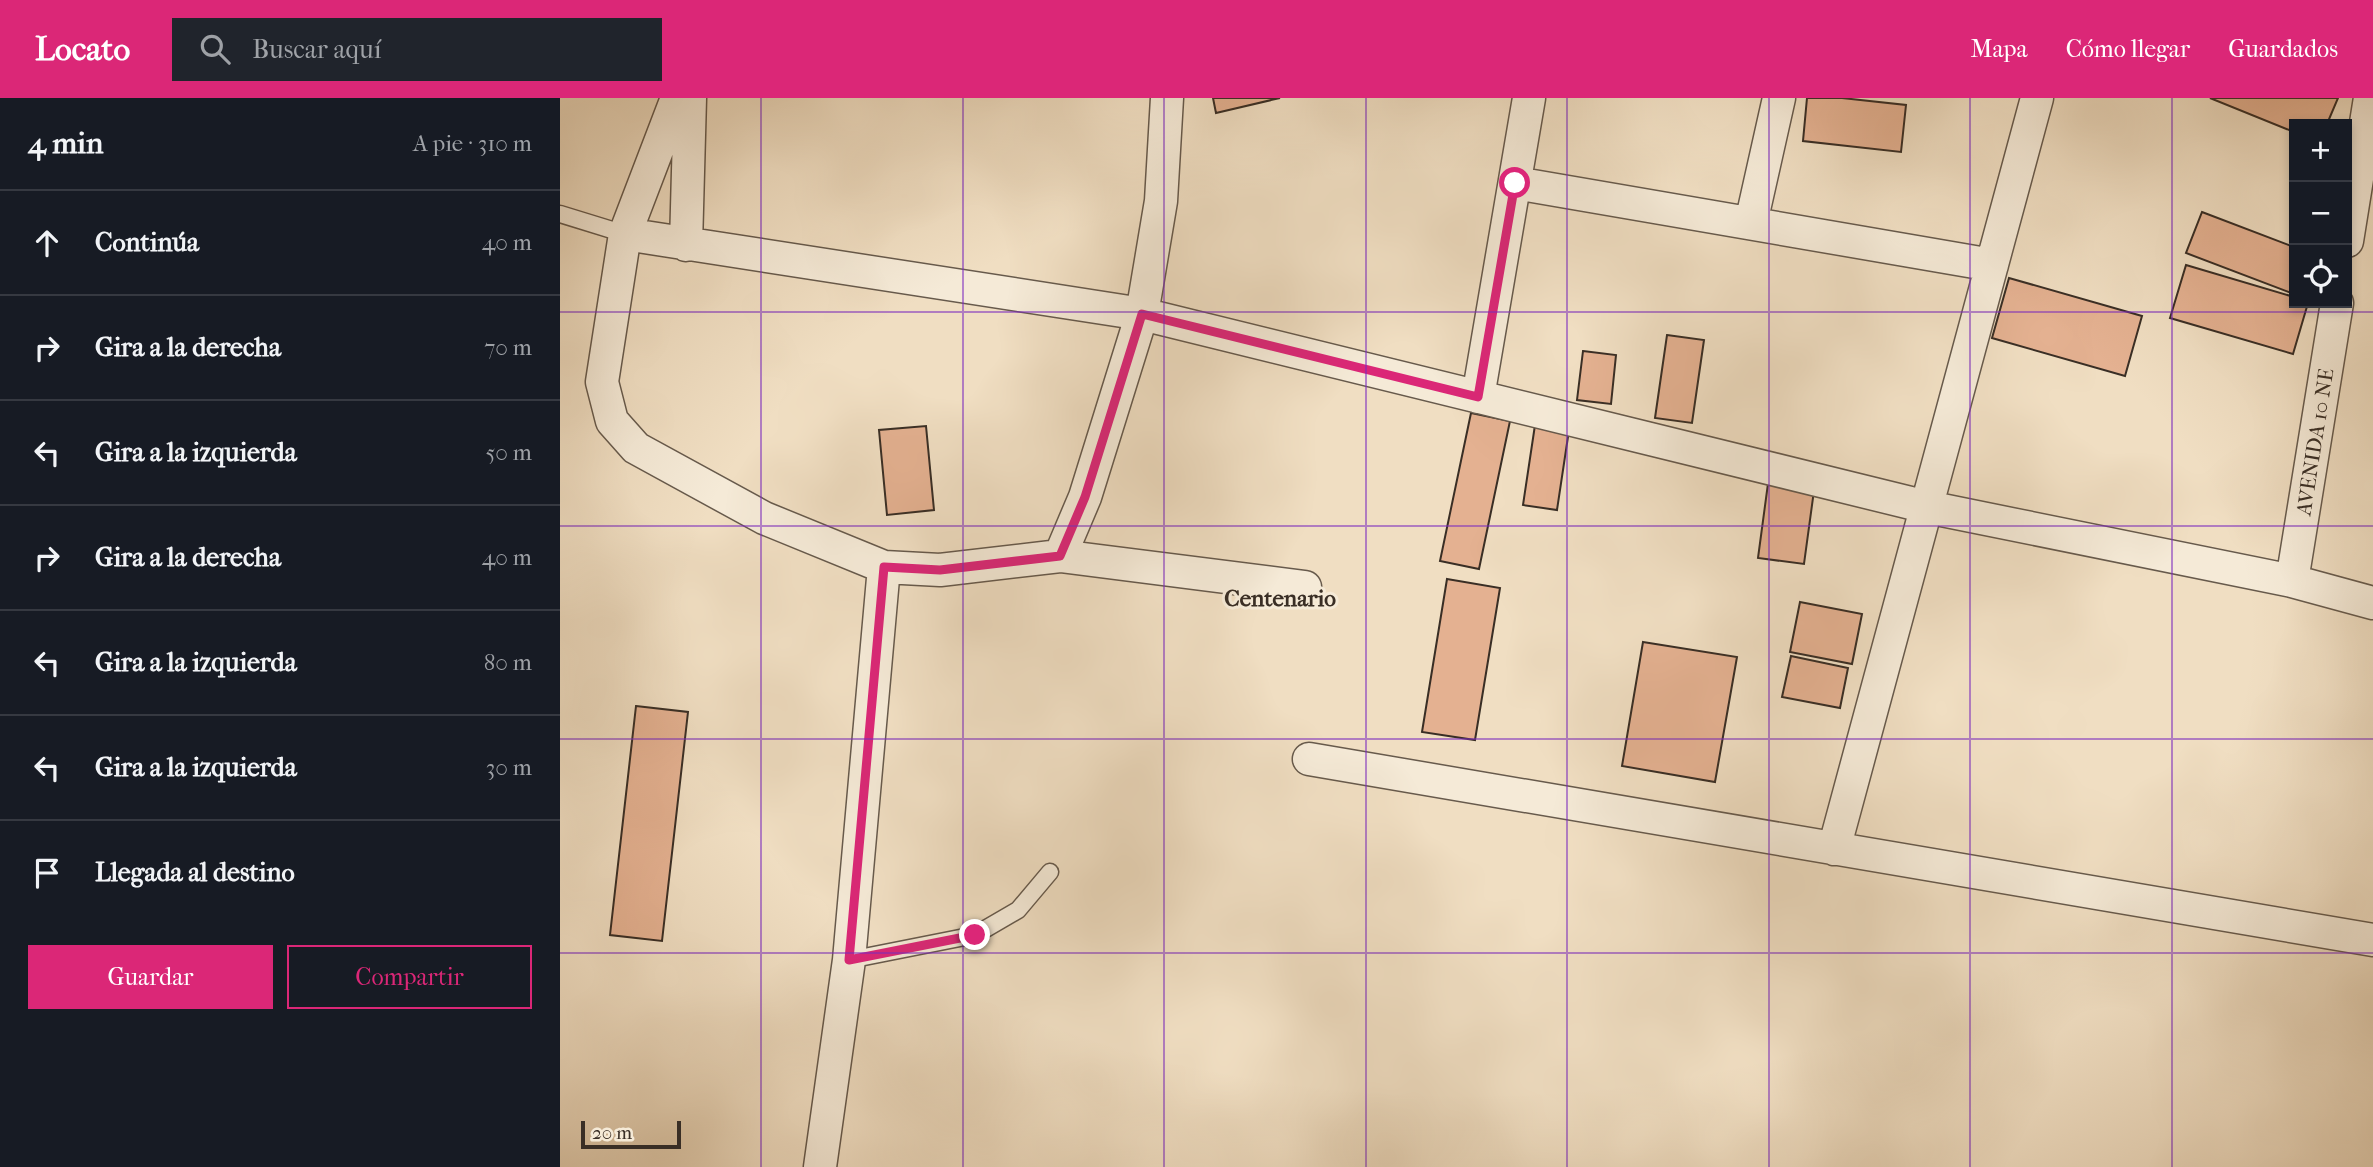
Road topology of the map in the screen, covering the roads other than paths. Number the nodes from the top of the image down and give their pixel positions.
1 (677, 98) edge
2 (690, 98) edge
3 (1167, 98) edge
4 (1529, 98) edge
5 (1779, 98) edge
6 (2037, 98) edge
7 (2370, 98) edge
8 (1515, 183) junction
9 (2352, 209) edge
10 (560, 214) edge
11 (1751, 223) junction
12 (625, 234) junction
13 (686, 244) junction
14 (1992, 265) junction
15 (2336, 308) edge
16 (1142, 314) junction
17 (1478, 397) junction
18 (1927, 506) junction
19 (1060, 556) junction
20 (884, 567) junction
21 (2292, 580) junction
22 (1305, 587) dead end
23 (2373, 603) edge
24 (1309, 759) dead end
25 (1834, 849) junction
26 (1050, 872) dead end
27 (2373, 940) edge
28 (849, 960) junction
29 (820, 1167) edge

1 - 12 street
2 - 13 street
3 - 16 street
4 - 8 street
5 - 11 street
6 - 14 street
7 - 9 street
8 - 11 street
8 - 17 street
10 - 12 lane
11 - 14 street
12 - 13 street
12 - 20 street
13 - 16 street
14 - 18 street
15 - 21 street, AVENIDA 10 NE
16 - 17 street
16 - 19 street
17 - 18 street
18 - 21 street
18 - 25 street
19 - 20 street
19 - 22 street
20 - 28 street
21 - 23 street
24 - 25 street
25 - 27 street
26 - 28 lane
28 - 29 street

